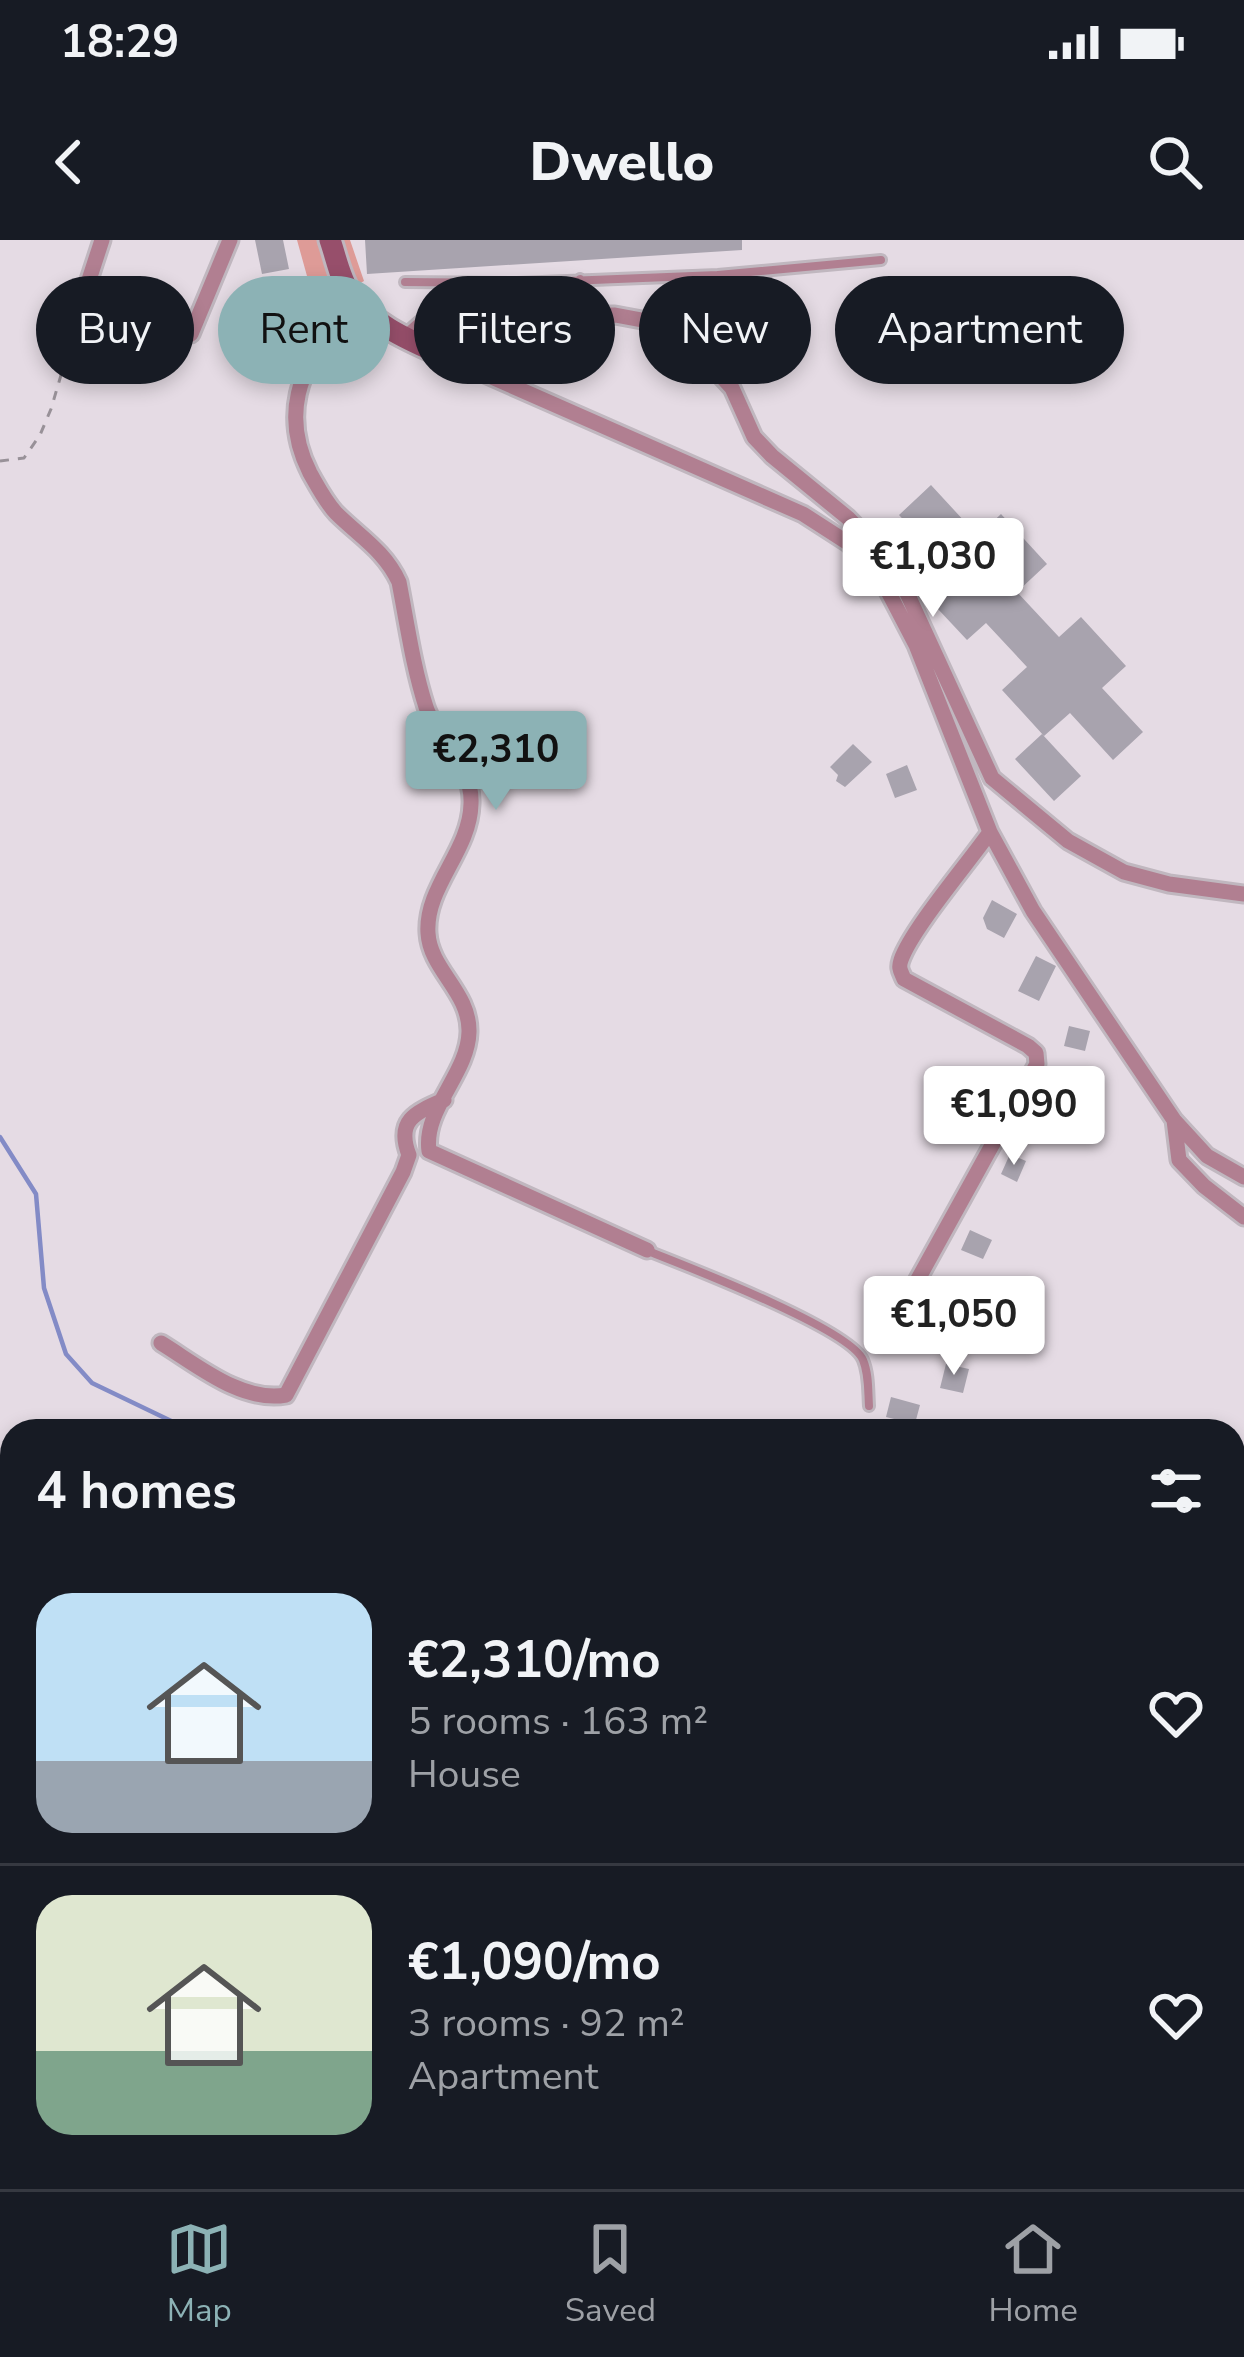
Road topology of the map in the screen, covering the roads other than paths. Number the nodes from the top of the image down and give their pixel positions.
1 (102, 240) edge
2 (230, 240) edge
3 (330, 240) edge
4 (881, 260) dead end
5 (718, 275) junction
6 (90, 276) edge
7 (343, 276) edge
8 (615, 278) edge
9 (405, 282) dead end
10 (414, 282) edge
11 (194, 325) edge
12 (414, 326) edge
13 (390, 327) edge
14 (403, 336) junction
15 (414, 341) edge
16 (301, 384) edge
17 (507, 384) edge
18 (728, 384) edge
19 (732, 388) junction
20 (990, 832) junction
21 (1244, 894) edge
22 (444, 1100) junction
23 (1174, 1120) junction
24 (1244, 1178) edge
25 (1244, 1217) edge
26 (647, 1250) joint
27 (917, 1282) dead end
28 (161, 1342) dead end
29 (869, 1406) dead end

1 - 6 street
2 - 11 street
3 - 7 main road
4 - 5 lane
5 - 8 lane
5 - 19 lane
9 - 10 lane
12 - 14 lane
13 - 14 main road
14 - 15 main road
16 - 22 street
17 - 20 street
18 - 19 street
19 - 21 street
20 - 23 street
20 - 27 street
22 - 26 street
22 - 28 street
23 - 24 street
23 - 25 street
26 - 29 lane

